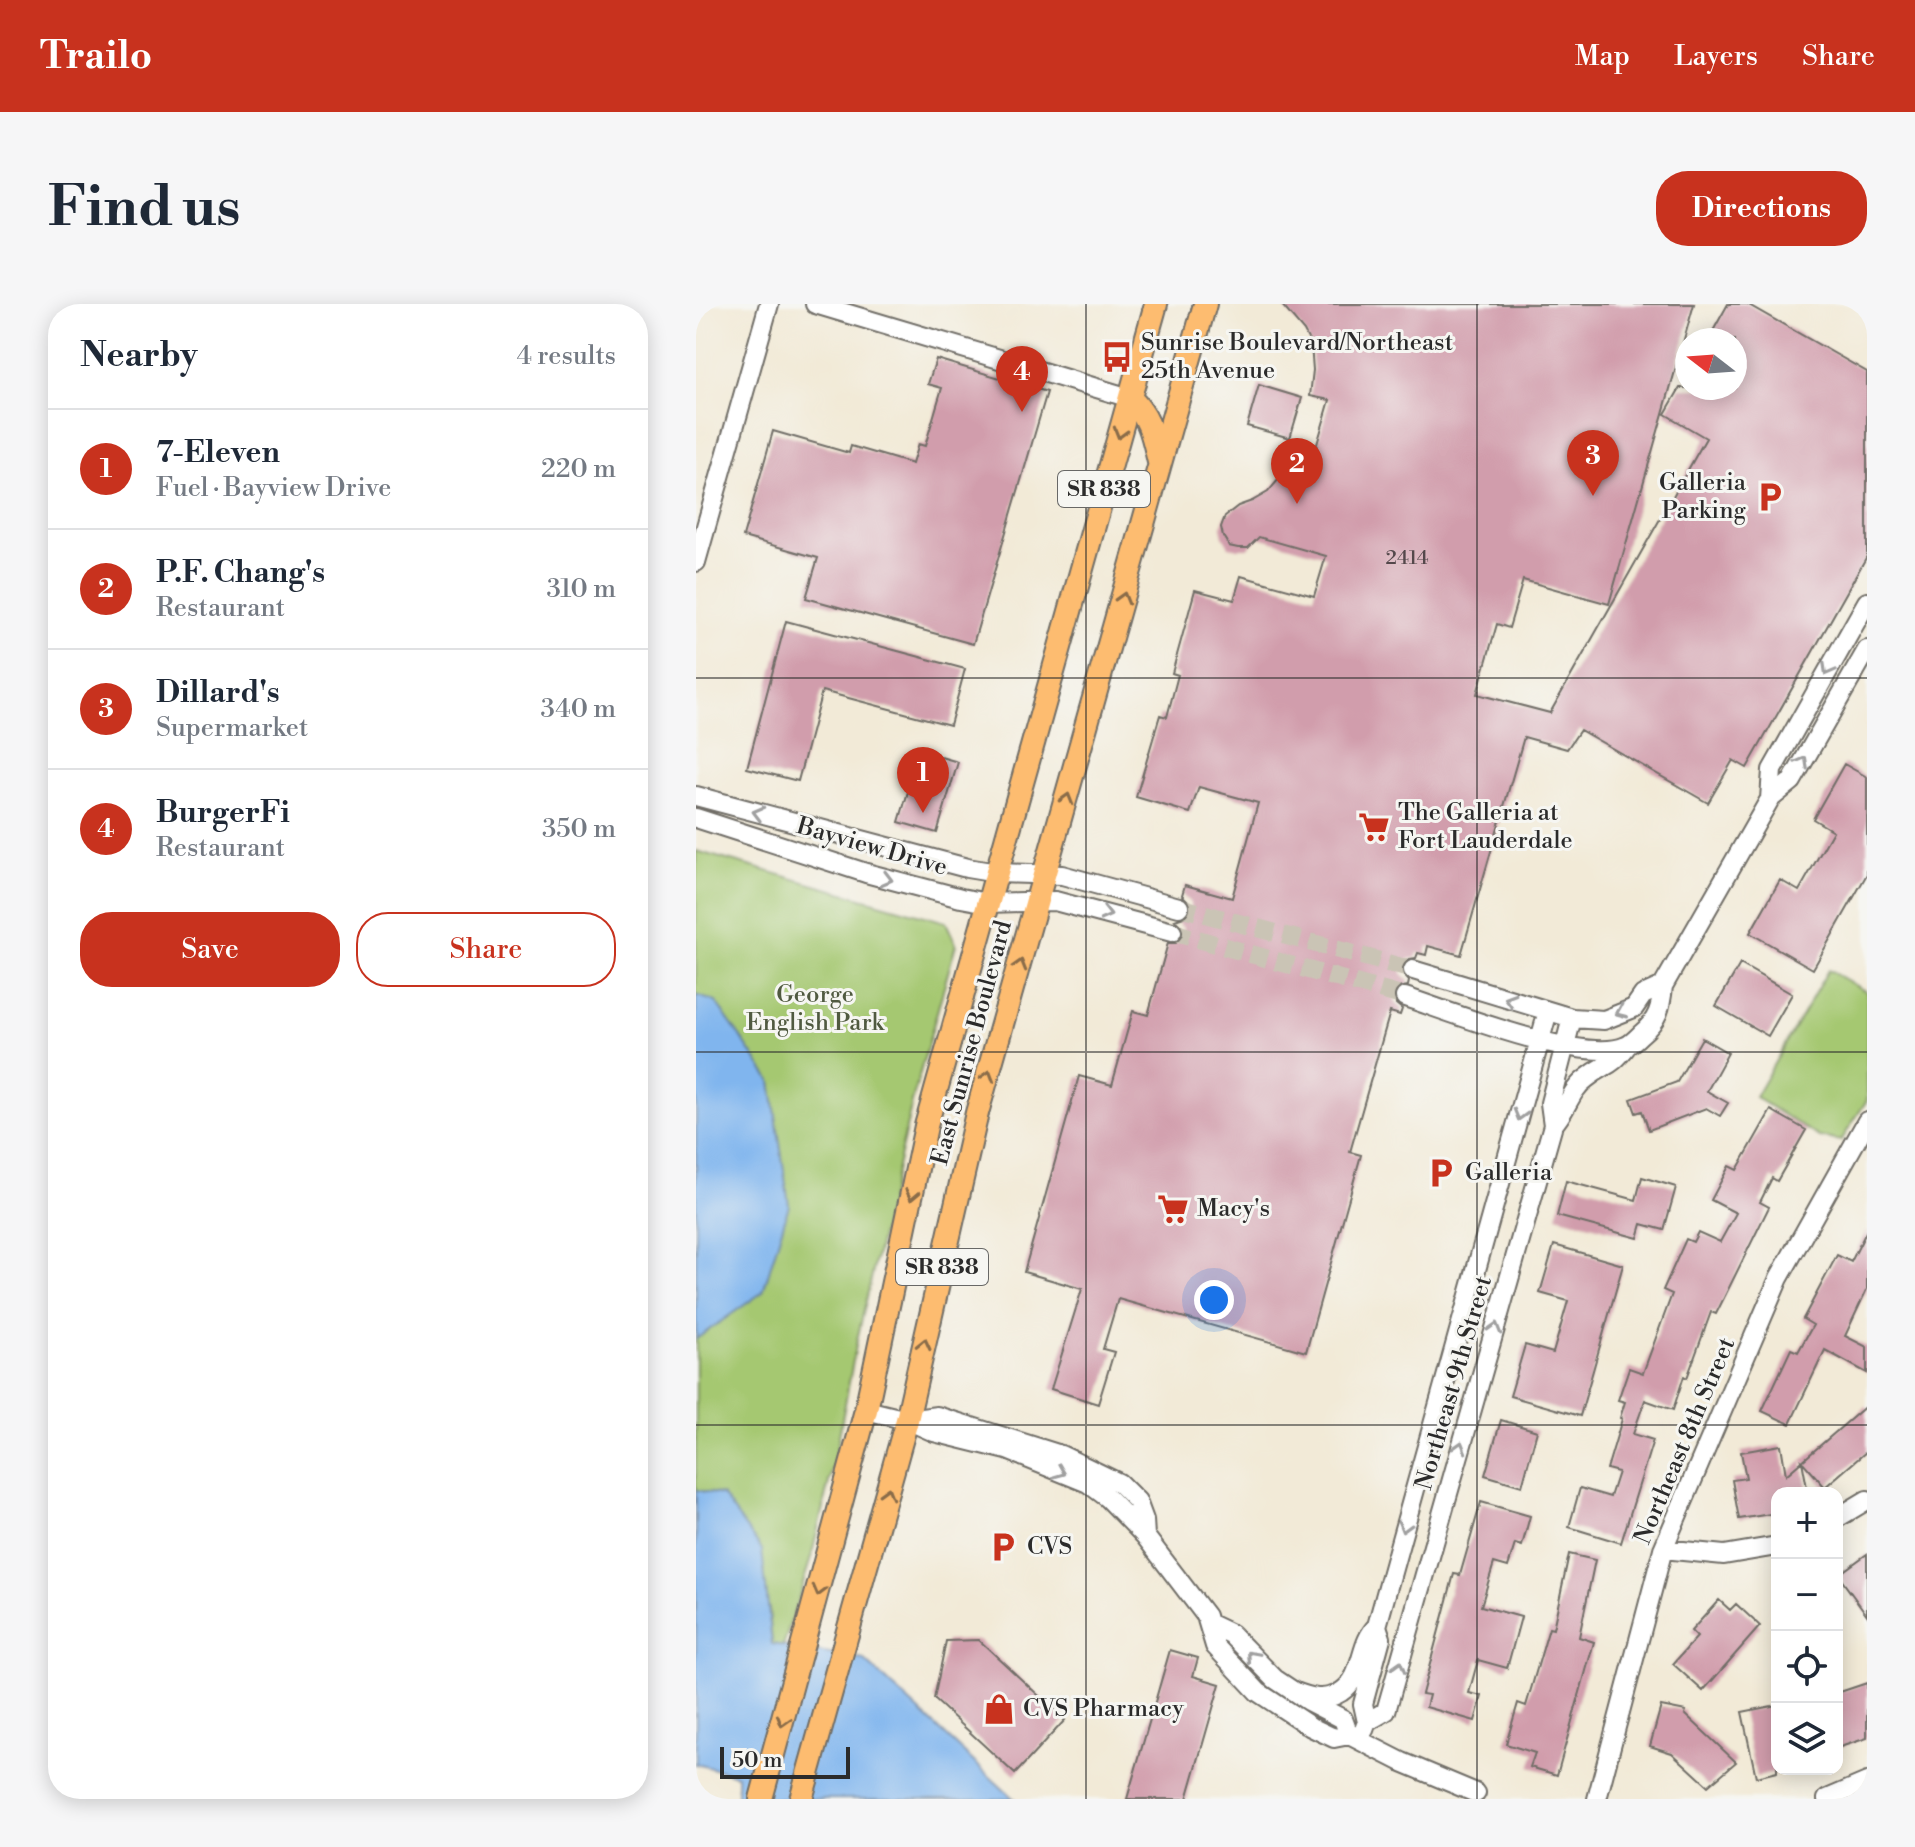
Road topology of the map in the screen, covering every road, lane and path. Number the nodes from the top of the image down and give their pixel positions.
1 (769, 304) edge
2 (815, 304) edge
3 (1156, 304) edge
4 (1205, 304) edge
5 (1130, 398) junction
6 (1160, 467) junction
7 (696, 562) edge
8 (1867, 602) edge
9 (1867, 650) edge
10 (696, 796) edge
11 (1770, 799) junction
12 (696, 818) edge
13 (997, 873) junction
14 (1046, 874) junction
15 (1039, 900) junction
16 (988, 903) junction
17 (1179, 907) tunnel mouth
18 (1172, 932) tunnel mouth
19 (1413, 970) tunnel mouth
20 (1663, 986) junction
21 (1405, 997) tunnel mouth
22 (1548, 1011) junction
23 (1572, 1018) junction
24 (1541, 1040) junction
25 (1627, 1046) junction
26 (1564, 1047) junction
27 (1867, 1121) edge
28 (1553, 1125) junction
29 (866, 1410) junction
30 (907, 1420) junction
31 (1867, 1500) edge
32 (1843, 1514) edge
33 (1771, 1547) edge
34 (1663, 1549) junction
35 (1210, 1624) junction
36 (1377, 1626) junction
37 (1293, 1691) junction
38 (1359, 1732) junction
39 (1867, 1782) edge
40 (1476, 1793) dead end
41 (761, 1799) edge
42 (801, 1799) edge
43 (1597, 1799) edge
44 (1827, 1799) edge

1 - 7 street
2 - 5 street
3 - 5 main road, East Sunrise Boulevard / SR 838
4 - 6 main road, East Sunrise Boulevard / SR 838
5 - 6 main road
5 -> 13 main road, East Sunrise Boulevard / SR 838
14 -> 6 main road, East Sunrise Boulevard / SR 838
8 -> 11 street
11 -> 9 street
13 -> 10 street, Bayview Drive
11 - 20 street
12 -> 16 street, Bayview Drive
13 - 14 street, Bayview Drive
13 - 16 main road, East Sunrise Boulevard / SR 838
14 - 15 main road, East Sunrise Boulevard / SR 838
14 - 17 street, Bayview Drive
15 - 16 street, Bayview Drive
15 -> 18 street, Bayview Drive
30 -> 15 main road, East Sunrise Boulevard / SR 838
16 -> 29 main road, East Sunrise Boulevard / SR 838
22 -> 19 street
20 -> 23 street
20 - 25 street
21 - 24 street
22 - 23 street
22 - 24 street, Northeast 9th Street
23 - 26 street, Northeast 9th Street
24 - 26 street
24 -> 36 street, Northeast 9th Street
25 - 26 street
25 - 28 street
26 - 28 street, Northeast 9th Street
27 - 34 street, Northeast 8th Street
38 -> 28 street, Northeast 9th Street
29 - 30 street
29 -> 41 main road, East Sunrise Boulevard / SR 838
30 - 35 street
42 -> 30 main road, East Sunrise Boulevard / SR 838
31 - 32 street
33 - 34 street
34 - 43 street, Northeast 8th Street
37 -> 35 street
35 - 38 street
36 - 37 street, Northeast 9th Street
36 - 38 street, Northeast 9th Street
37 - 38 street
38 - 40 street
39 - 44 street

